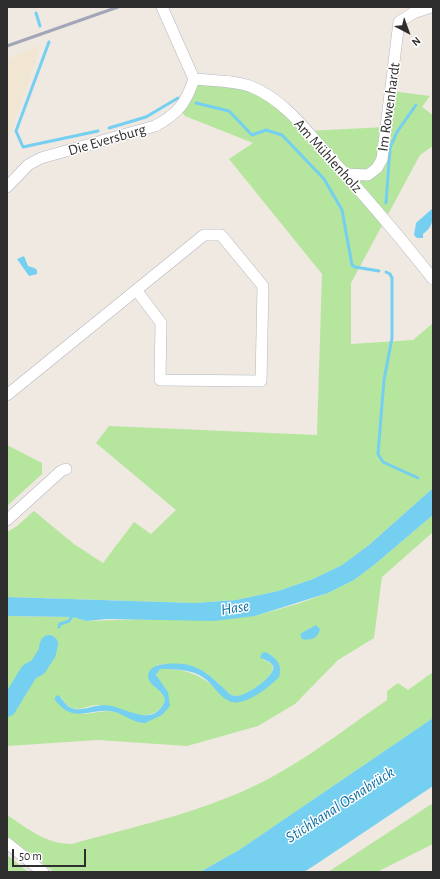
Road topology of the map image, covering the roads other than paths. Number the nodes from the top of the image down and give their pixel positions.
1 (162, 7) edge
2 (431, 7) edge
3 (194, 79) junction
4 (345, 174) junction
5 (7, 187) edge
6 (433, 278) edge
7 (137, 291) junction
8 (7, 396) edge
9 (66, 469) dead end
10 (7, 520) edge
11 (7, 843) edge
12 (43, 872) edge

1 - 3 street
2 - 4 street, Im Rowenhardt
3 - 4 street, Am Mühlenholz
3 - 5 street, Die Eversburg
4 - 6 street, Am Mühlenholz
7 - 7 street
7 - 8 street
9 - 10 street
11 - 12 street

